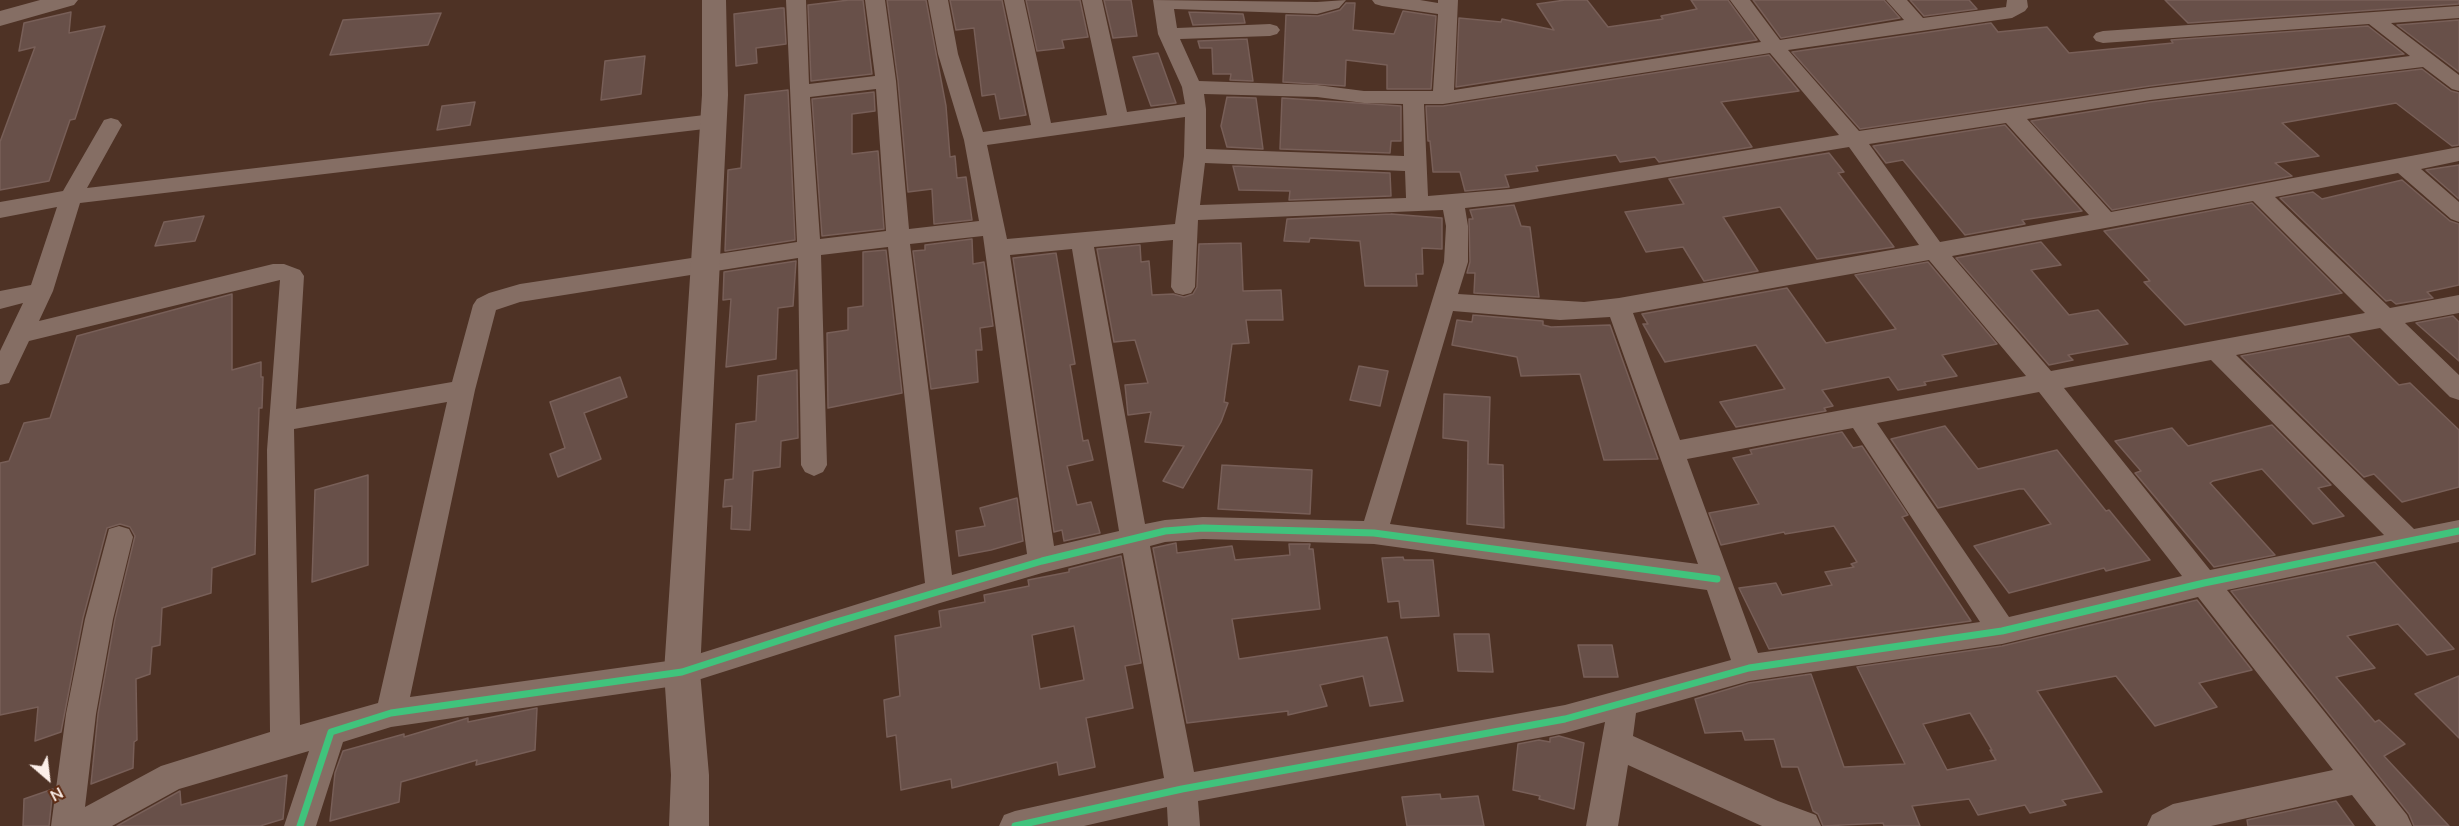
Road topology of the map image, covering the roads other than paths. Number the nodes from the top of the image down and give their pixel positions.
1 (66, 0) edge
2 (714, 0) edge
3 (796, 0) edge
4 (875, 0) edge
5 (938, 0) edge
6 (1014, 0) edge
7 (1092, 0) edge
8 (1336, 0) edge
9 (1382, 0) edge
10 (1740, 0) edge
11 (1896, 0) edge
12 (2017, 0) edge
13 (1164, 1) edge
14 (1255, 2) edge
15 (1448, 5) edge
16 (2459, 12) edge
17 (2372, 17) junction
18 (0, 19) edge
19 (1918, 24) junction
20 (1270, 30) dead end
21 (1168, 34) junction
22 (2103, 37) dead end
23 (1775, 46) junction
24 (2428, 60) junction
25 (886, 81) junction
26 (2459, 85) edge
27 (1192, 87) junction
28 (799, 92) junction
29 (1443, 98) junction
30 (1413, 99) junction
31 (1196, 109) junction
32 (2012, 116) junction
33 (1118, 118) junction
34 (713, 121) junction
35 (111, 125) dead end
36 (1042, 129) junction
37 (1854, 139) junction
38 (975, 140) junction
39 (2459, 154) edge
40 (1195, 156) junction
41 (1415, 164) junction
42 (2403, 165) junction
43 (2257, 192) junction
44 (71, 197) junction
45 (1453, 202) junction
46 (1417, 205) junction
47 (0, 210) edge
48 (2459, 214) edge
49 (2105, 219) junction
50 (1187, 222) junction
51 (898, 237) junction
52 (995, 238) junction
53 (1082, 242) junction
54 (809, 248) junction
55 (1935, 251) junction
56 (704, 263) junction
57 (1183, 287) dead end
58 (41, 291) junction
59 (0, 300) edge
60 (1444, 302) junction
61 (2459, 304) edge
62 (1619, 307) junction
63 (2385, 318) junction
64 (21, 334) junction
65 (2216, 350) junction
66 (0, 376) edge
67 (2046, 383) junction
68 (462, 390) junction
69 (2459, 390) edge
70 (1860, 418) junction
71 (282, 421) junction
72 (1671, 452) junction
73 (814, 465) dead end
74 (2459, 531) edge
75 (1374, 533) junction
76 (119, 537) dead end
77 (1134, 537) junction
78 (2409, 541) junction
79 (1042, 561) junction
80 (1717, 579) junction
81 (2204, 583) junction
82 (940, 591) junction
83 (2002, 631) junction
84 (1749, 668) junction
85 (682, 672) junction
86 (1623, 703) junction
87 (392, 713) junction
88 (331, 732) junction
89 (285, 742) junction
90 (1616, 744) junction
91 (2359, 779) junction
92 (1182, 789) junction
93 (84, 824) edge
94 (300, 826) edge
95 (689, 826) edge
96 (1015, 826) edge
97 (1184, 826) edge
98 (1602, 826) edge
99 (1805, 826) edge
100 (2163, 826) edge
101 (2396, 826) edge

1 - 18 street
2 - 34 street
3 - 28 street
4 - 25 street
5 - 38 street
6 - 36 street
7 - 33 street
8 - 14 street
9 - 15 street
10 - 23 street
11 - 19 street
12 - 19 street
13 - 14 street
13 - 21 street
15 - 29 street
16 - 17 street
17 - 22 street
17 - 24 street
19 - 23 street
20 - 21 street
21 - 27 street
23 - 29 street
23 - 37 street
24 - 26 street
24 - 32 street
25 - 28 street
25 - 51 street
27 - 30 street
27 - 31 street
28 - 54 street
29 - 30 street
30 - 41 street
31 - 33 street
31 - 40 street
32 - 37 street
32 - 49 street
33 - 36 street
34 - 44 street
34 - 56 street
35 - 44 street
36 - 38 street
37 - 45 street
37 - 55 street
38 - 52 street
39 - 42 street
40 - 41 street
40 - 50 street
41 - 46 street
42 - 43 street
42 - 48 street
43 - 49 street
43 - 63 street
44 - 47 street
44 - 58 street
45 - 46 street
45 - 60 street
46 - 50 street
49 - 55 street
50 - 53 street
50 - 57 street
51 - 52 street
51 - 54 street
51 - 82 street
52 - 53 street
52 - 79 street
53 - 77 street
54 - 56 street
54 - 73 street
55 - 62 street
55 - 67 street
56 - 68 street
56 - 85 street
58 - 59 street
58 - 64 street
60 - 62 street
60 - 75 street
61 - 63 street
62 - 72 street
63 - 65 street
63 - 69 street
64 - 66 street
64 - 71 street
65 - 67 street
65 - 78 street
67 - 70 street
67 - 81 street
68 - 71 street
68 - 87 street
70 - 72 street
70 - 83 street
71 - 89 street
72 - 80 street
74 - 78 street
75 - 77 street
75 - 80 street
76 - 93 street
77 - 79 street
77 - 92 street
78 - 81 street
79 - 82 street
80 - 84 street
81 - 83 street
81 - 91 street
82 - 85 street
83 - 84 street
84 - 86 street
85 - 87 street
85 - 95 street
86 - 90 street
86 - 92 street
87 - 88 street
88 - 89 street
88 - 94 street
89 - 93 street
90 - 98 street
90 - 99 street
91 - 100 street
91 - 101 street
92 - 96 street
92 - 97 street

